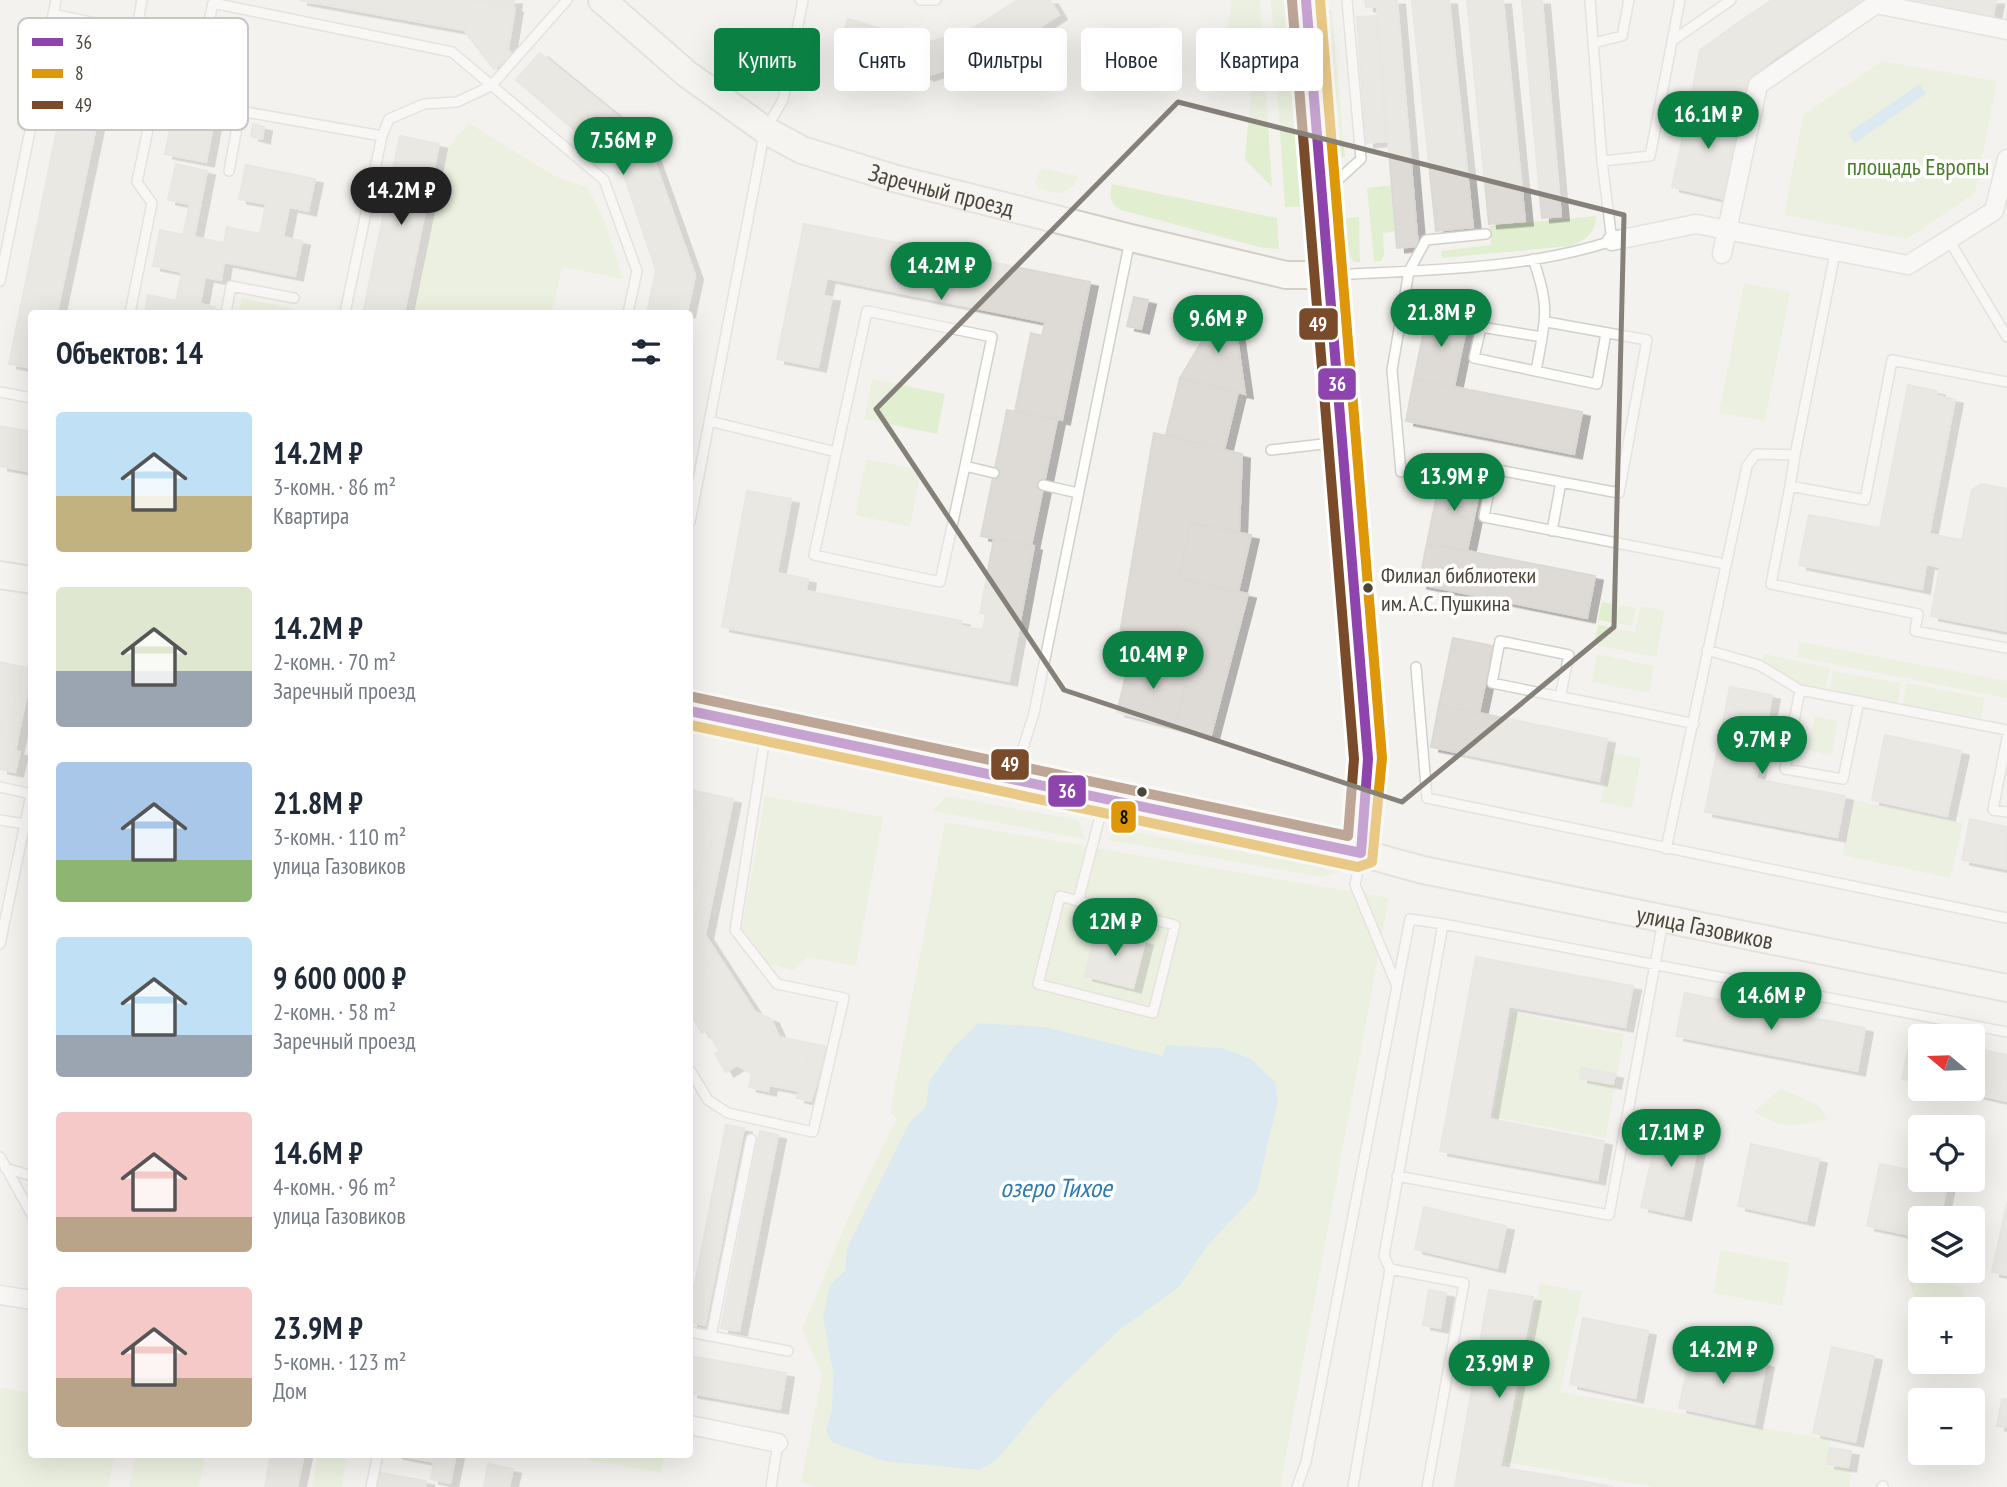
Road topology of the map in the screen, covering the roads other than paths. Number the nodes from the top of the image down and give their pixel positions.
1 (56, 0) edge
2 (142, 0) edge
3 (566, 0) edge
4 (602, 0) edge
5 (803, 0) edge
6 (920, 0) edge
7 (936, 0) edge
8 (1306, 0) edge
9 (1347, 0) edge
10 (1590, 0) edge
11 (1629, 0) edge
12 (1680, 0) edge
13 (1731, 0) edge
14 (53, 14) junction
15 (52, 18) edge
16 (71, 18) edge
17 (139, 18) edge
18 (210, 18) edge
19 (2007, 30) edge
20 (1672, 41) junction
21 (1593, 43) junction
22 (491, 86) junction
23 (248, 112) edge
24 (30, 130) edge
25 (148, 130) edge
26 (237, 130) edge
27 (765, 130) junction
28 (382, 136) junction
29 (2007, 159) edge
30 (1602, 161) junction
31 (229, 171) dead end
32 (1321, 195) junction
33 (1726, 230) junction
34 (1486, 234) dead end
35 (1130, 238) junction
36 (1949, 240) junction
37 (1612, 241) junction
38 (1835, 253) junction
39 (1722, 254) dead end
40 (1533, 259) junction
41 (1409, 271) junction
42 (1327, 275) junction
43 (0, 281) edge
44 (294, 298) dead end
45 (131, 310) edge
46 (227, 310) edge
47 (346, 310) edge
48 (629, 310) edge
49 (1547, 322) junction
50 (1606, 333) junction
51 (1542, 337) junction
52 (2007, 337) edge
53 (1536, 372) junction
54 (2007, 382) edge
55 (0, 392) edge
56 (28, 397) edge
57 (709, 421) junction
58 (1342, 442) junction
59 (1271, 450) dead end
60 (836, 452) junction
61 (1795, 455) junction
62 (965, 466) junction
63 (1401, 472) dead end
64 (994, 473) dead end
65 (1561, 482) junction
66 (1043, 485) dead end
67 (1790, 486) junction
68 (1079, 493) junction
69 (693, 506) edge
70 (1552, 531) junction
71 (1725, 564) junction
72 (0, 575) edge
73 (28, 579) edge
74 (2007, 648) edge
75 (1707, 650) junction
76 (1416, 667) dead end
77 (1800, 690) junction
78 (1560, 697) junction
79 (1859, 701) junction
80 (693, 712) edge
81 (1695, 724) junction
82 (767, 727) junction
83 (2007, 730) edge
84 (2007, 738) edge
85 (1013, 780) junction
86 (0, 787) edge
87 (28, 792) edge
88 (1104, 799) junction
89 (28, 808) edge
90 (2007, 812) edge
91 (0, 820) edge
92 (25, 824) junction
93 (1666, 849) junction
94 (1361, 853) junction
95 (1078, 901) junction
96 (2007, 918) edge
97 (1664, 920) junction
98 (1443, 924) junction
99 (0, 944) edge
100 (1655, 963) junction
101 (1397, 986) junction
102 (2007, 988) edge
103 (2007, 1032) edge
104 (693, 1075) edge
105 (751, 1139) dead end
106 (0, 1157) edge
107 (4, 1168) edge
108 (28, 1175) edge
109 (1397, 1176) junction
110 (28, 1208) edge
111 (1390, 1269) junction
112 (0, 1295) edge
113 (28, 1299) edge
114 (693, 1333) edge
115 (711, 1336) junction
116 (788, 1350) dead end
117 (693, 1426) edge
118 (778, 1443) joint
119 (377, 1458) edge
120 (371, 1487) edge
121 (771, 1487) edge
122 (1297, 1487) edge
123 (1353, 1487) edge
124 (1427, 1487) edge

1 - 14 lane
2 - 17 lane
3 - 22 lane
4 - 27 main road, Заречный проезд
5 - 27 lane
6 - 7 lane
8 - 32 main road
9 - 32 lane
10 - 21 lane
11 - 21 lane
12 - 20 lane
13 - 20 lane
14 - 15 lane
14 - 16 lane
18 - 22 lane
19 - 33 street
20 - 30 lane
21 - 30 lane
22 - 28 lane
22 - 48 lane
23 - 28 lane
24 - 43 lane
25 - 45 lane
26 - 31 lane
27 - 35 main road, Заречный проезд
27 - 57 lane
28 - 47 lane
29 - 36 street
30 - 37 lane
32 - 42 main road
33 - 37 street
33 - 38 street
33 - 39 street
34 - 41 lane
35 - 42 main road, Заречный проезд
35 - 68 lane
36 - 38 street
36 - 52 lane
37 - 40 lane
38 - 61 lane
40 - 41 lane
40 - 49 lane
41 - 42 lane
41 - 63 lane
42 - 58 main road
44 - 46 lane
49 - 50 lane
49 - 51 lane
50 - 53 lane
50 - 65 lane
51 - 53 lane
51 - 53 lane
54 - 67 lane
55 - 56 lane
57 - 60 lane
57 - 69 lane
58 - 59 lane
58 - 94 main road
60 - 62 lane
60 - 62 lane
61 - 67 lane
61 - 71 lane
62 - 64 lane
65 - 70 lane
65 - 70 lane
66 - 68 lane
67 - 74 lane
68 - 85 lane
70 - 71 lane
71 - 75 lane
72 - 73 main road
75 - 77 lane
75 - 81 lane
76 - 93 lane
77 - 79 lane
77 - 79 lane
78 - 78 lane
78 - 81 lane
79 - 83 lane
80 - 82 main road, улица Газовиков
81 - 93 lane
82 - 85 main road, улица Газовиков
82 - 104 lane
84 - 90 lane
85 - 88 main road, улица Газовиков
86 - 87 lane
88 - 94 main road, улица Газовиков
88 - 95 lane
89 - 92 lane
91 - 92 lane
92 - 99 lane
93 - 96 lane
94 - 97 main road, улица Газовиков
94 - 101 lane
95 - 95 lane
97 - 100 lane
97 - 102 main road, улица Газовиков
98 - 100 lane
98 - 101 lane
98 - 109 lane
100 - 103 lane
100 - 109 lane
101 - 122 lane
105 - 115 lane
106 - 107 lane
107 - 108 lane
107 - 110 lane
109 - 111 lane
111 - 123 lane
111 - 124 lane
112 - 113 street
114 - 115 lane
115 - 116 lane
117 - 118 street
118 - 121 lane
119 - 120 lane

